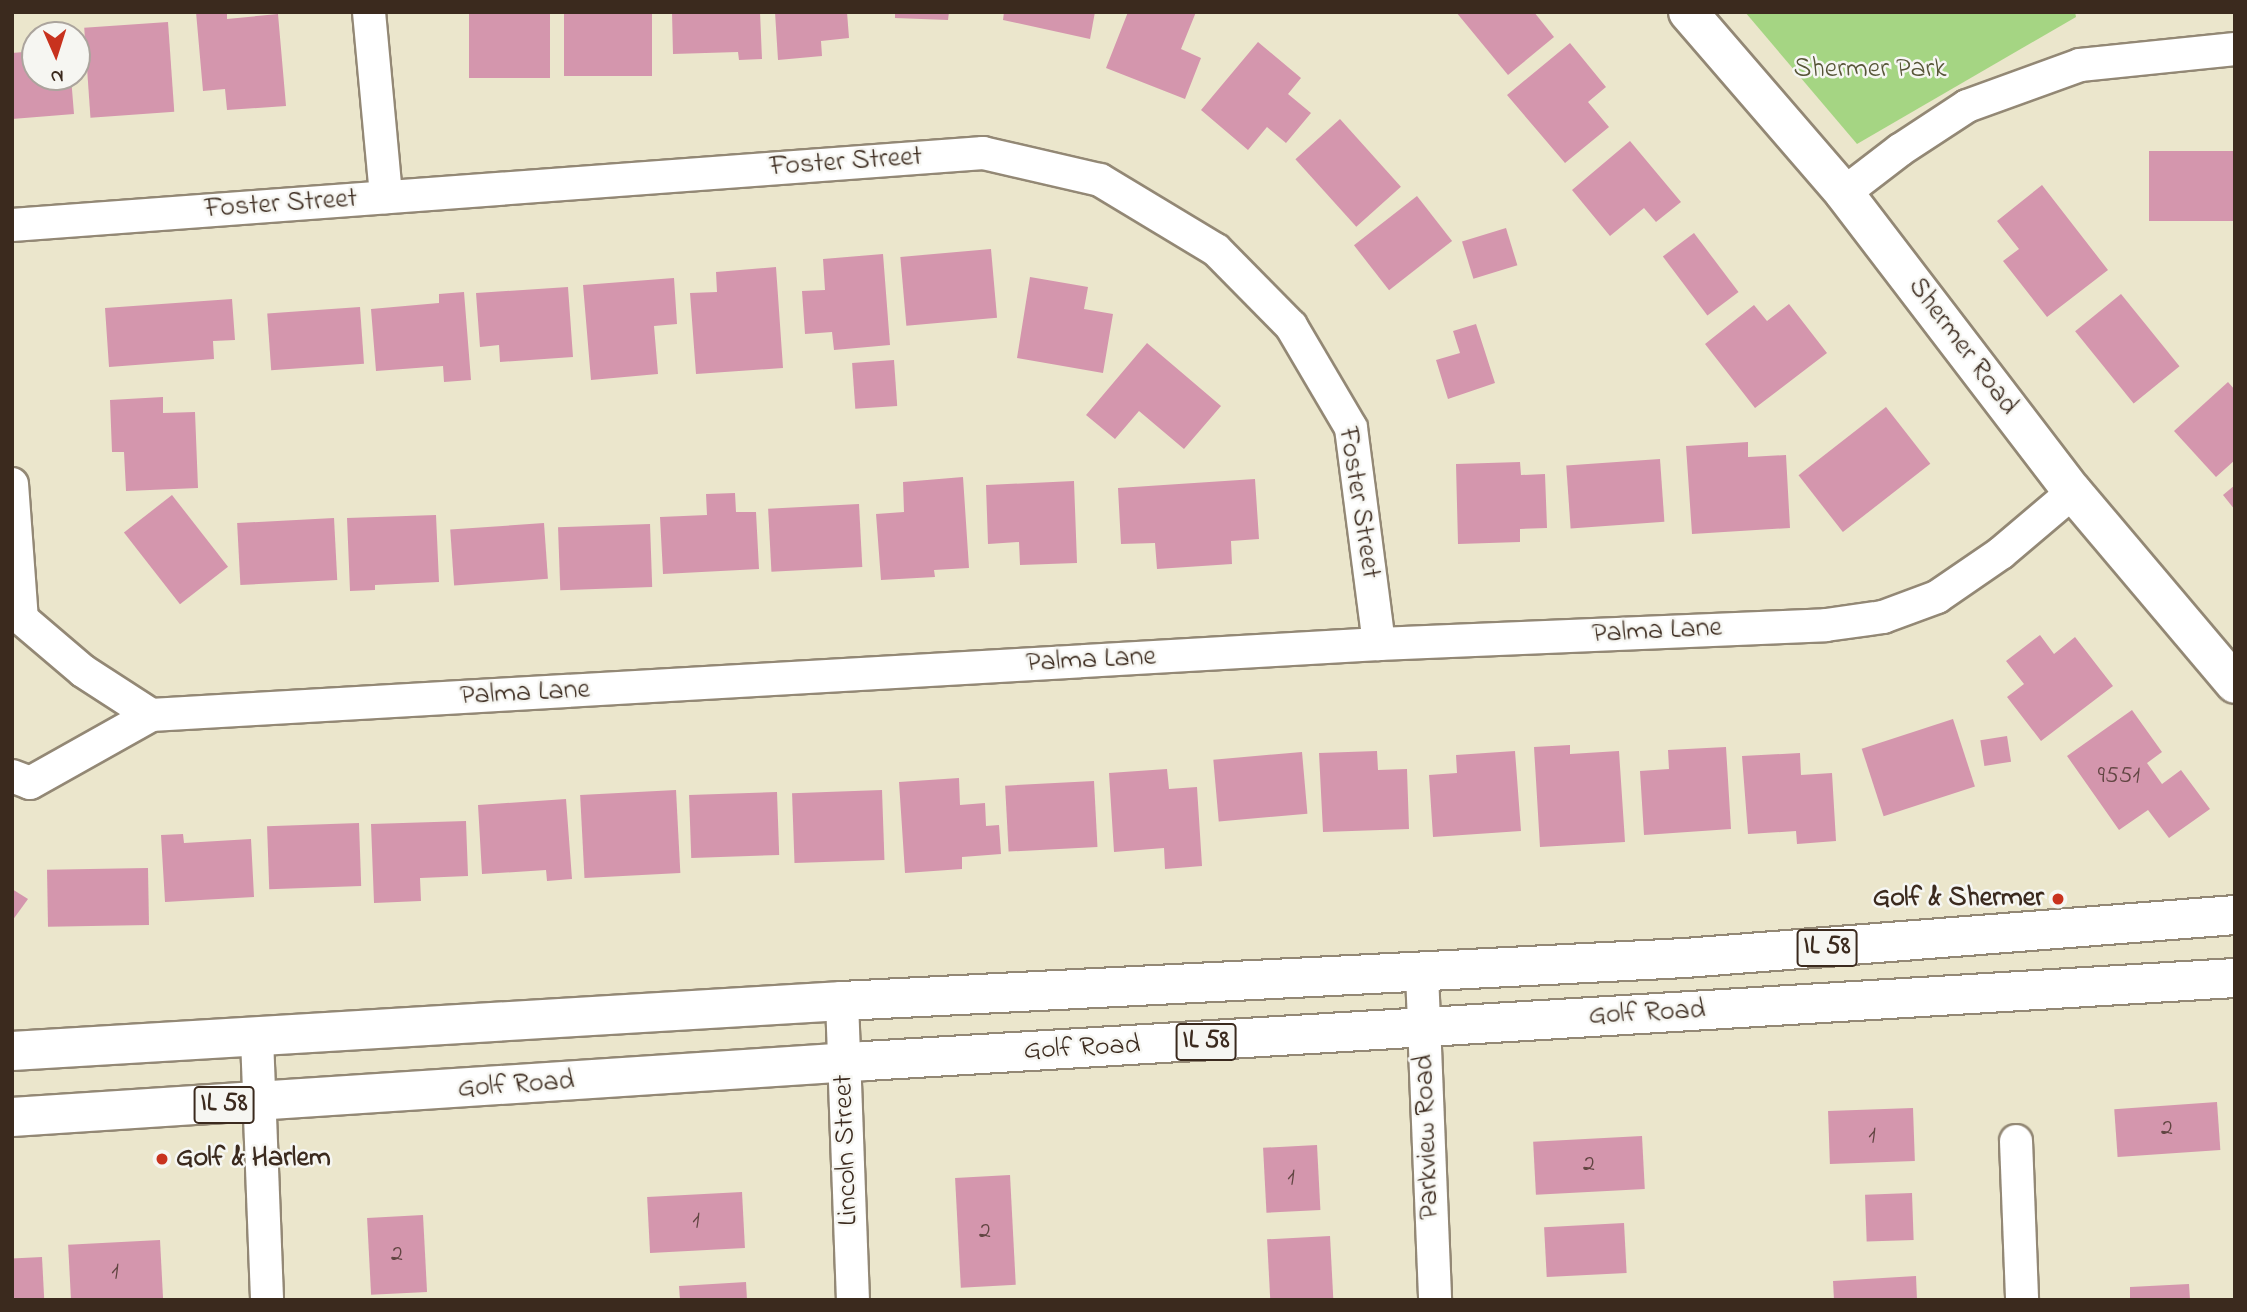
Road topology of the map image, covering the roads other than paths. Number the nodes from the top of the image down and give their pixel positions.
1 (369, 12) edge
2 (1688, 12) edge
3 (2235, 49) edge
4 (1844, 193) junction
5 (386, 197) junction
6 (12, 225) edge
7 (12, 484) edge
8 (2073, 492) junction
9 (17, 625) edge
10 (1379, 644) junction
11 (2235, 684) edge
12 (151, 715) junction
13 (12, 776) edge
14 (2235, 915) edge
15 (1422, 973) junction
16 (2235, 978) edge
17 (842, 1001) junction
18 (1424, 1028) junction
19 (257, 1038) junction
20 (12, 1051) edge
21 (844, 1063) junction
22 (259, 1102) junction
23 (12, 1117) edge
24 (2016, 1141) dead end
25 (267, 1300) edge
26 (853, 1300) edge
27 (1435, 1300) edge
28 (2022, 1300) edge

1 - 5 street
2 - 4 main road, Shermer Road
3 - 4 street
4 - 8 main road, Shermer Road
5 - 6 street, Foster Street
5 - 10 street, Foster Street
7 - 9 street
8 - 10 street, Palma Lane
8 - 11 main road, Shermer Road
9 - 12 street
10 - 12 street, Palma Lane
12 - 13 street
14 - 15 main road, Golf Road / IL 58
15 - 17 main road, Golf Road / IL 58
15 - 18 street, Parkview Road
16 - 18 main road, Golf Road / IL 58
17 - 19 main road, Golf Road / IL 58
17 - 21 street, Lincoln Street
18 - 21 main road, Golf Road / IL 58
18 - 27 street, Parkview Road
19 - 20 main road, Golf Road / IL 58
19 - 22 street
21 - 22 main road, Golf Road / IL 58
21 - 26 street, Lincoln Street
22 - 23 main road, Golf Road / IL 58
22 - 25 street
24 - 28 street

